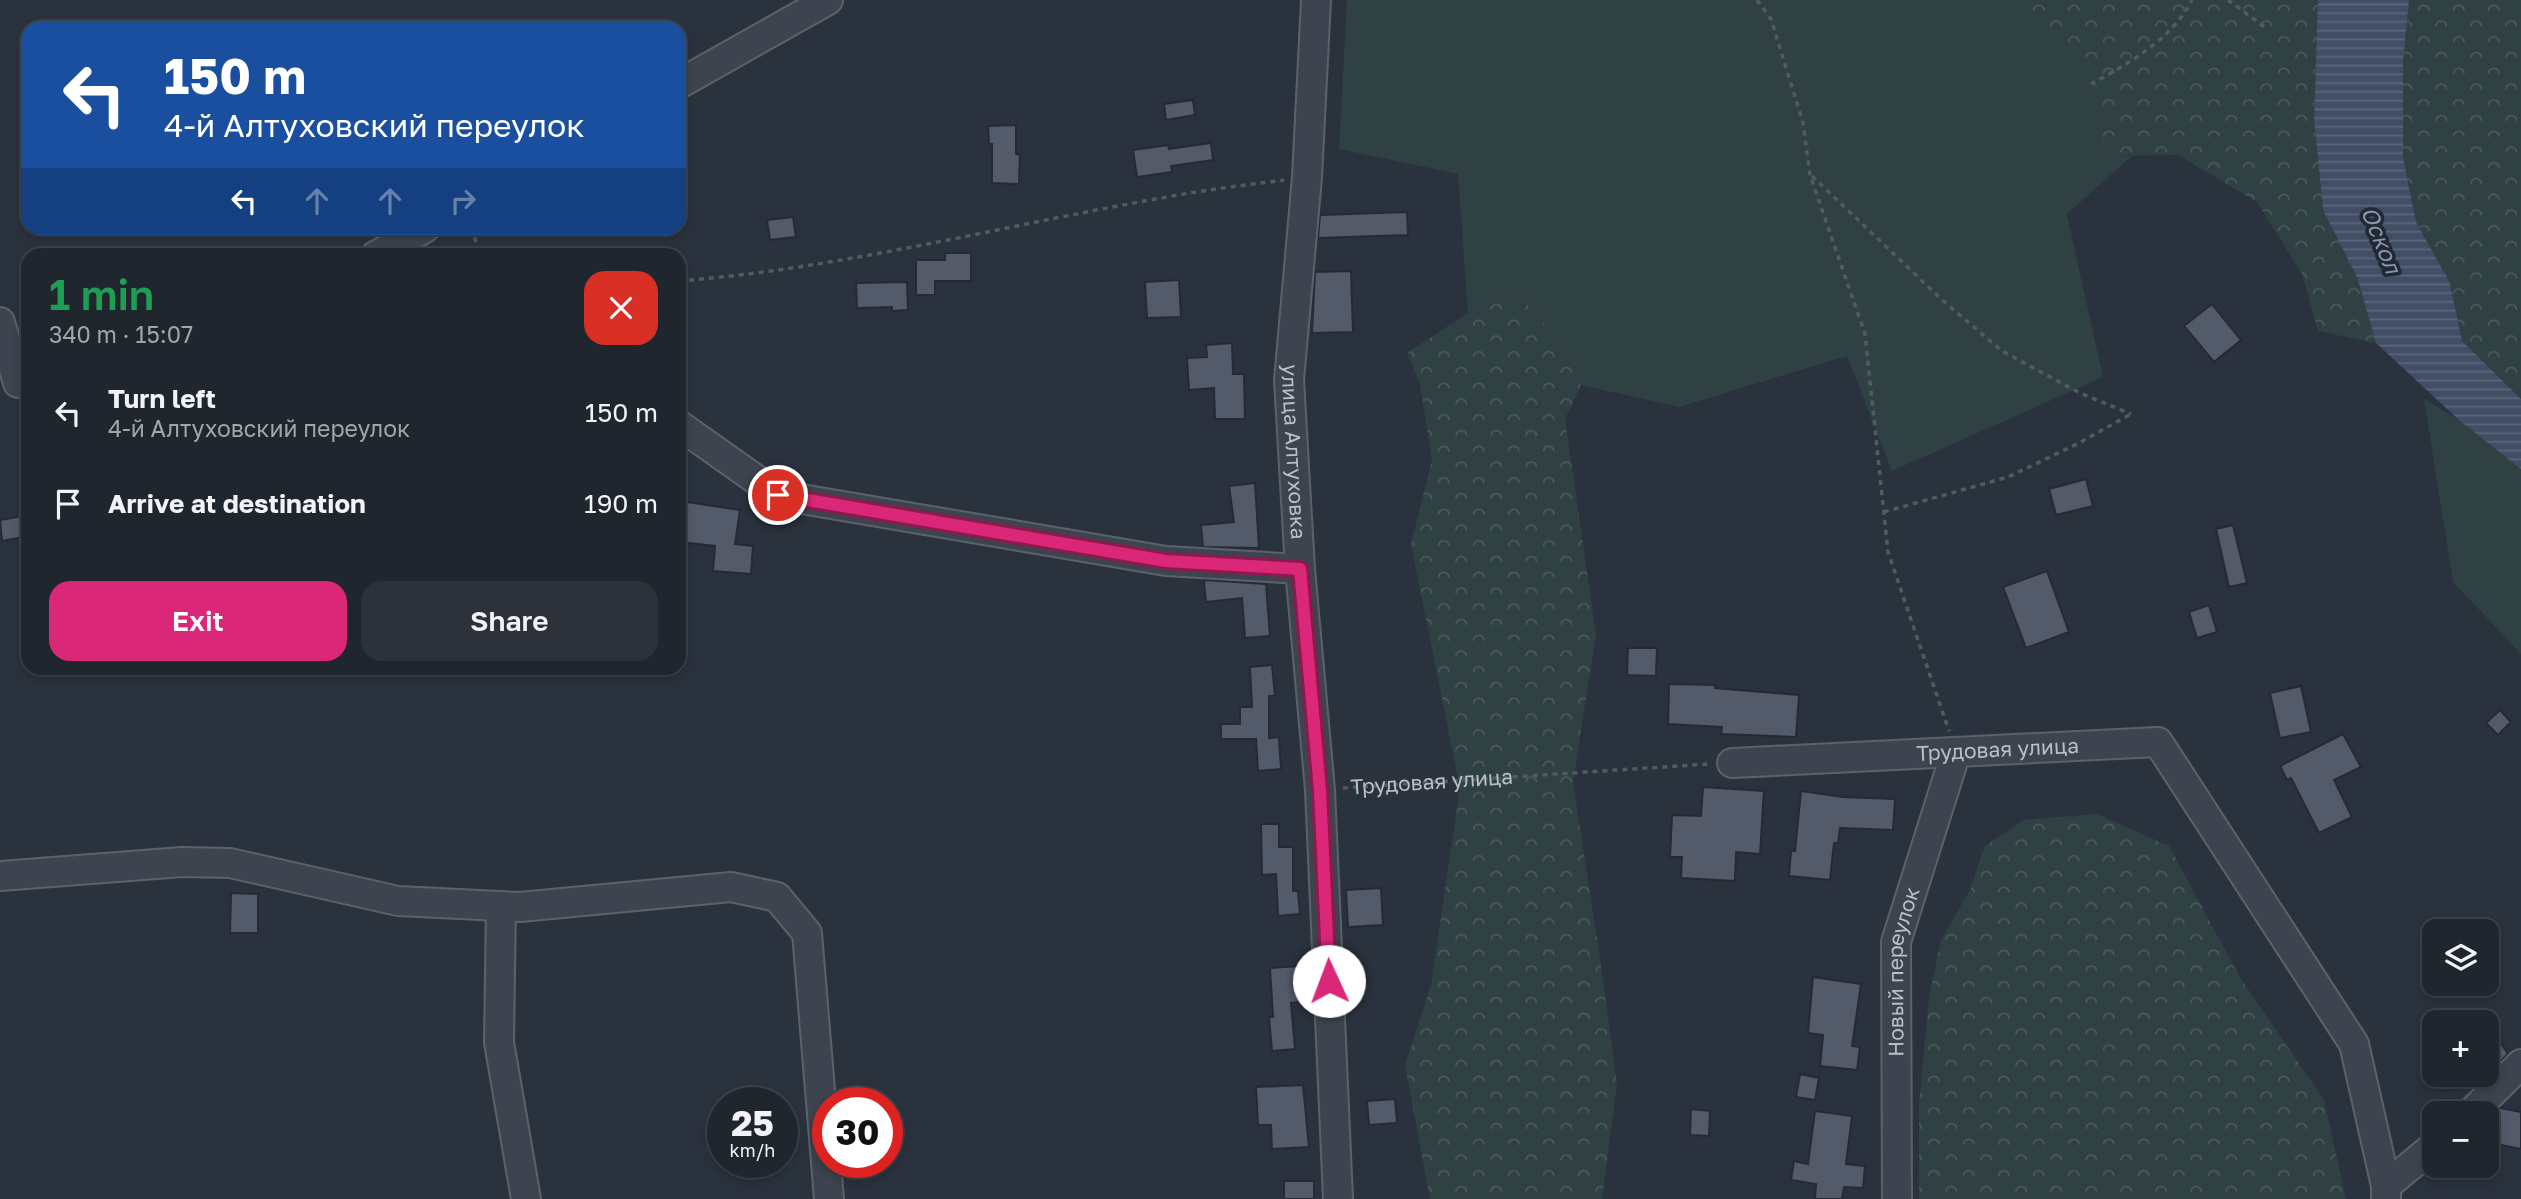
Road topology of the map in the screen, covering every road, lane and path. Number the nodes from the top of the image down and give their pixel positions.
1 (828, 0) edge
2 (1316, 0) edge
3 (1757, 0) edge
4 (2192, 0) edge
5 (2228, 0) edge
6 (2266, 28) dead end
7 (686, 80) edge
8 (2091, 84) dead end
9 (1810, 175) junction
10 (1307, 177) junction
11 (412, 235) edge
12 (389, 248) edge
13 (686, 280) edge
14 (0, 322) edge
15 (15, 383) edge
16 (686, 430) edge
17 (1884, 512) junction
18 (1300, 569) junction
19 (1956, 752) junction
20 (1732, 763) joint
21 (1320, 790) junction
22 (0, 876) edge
23 (501, 906) junction
24 (2521, 1064) edge
25 (2482, 1101) edge
26 (2422, 1158) edge
27 (2386, 1192) edge
28 (526, 1199) edge
29 (829, 1199) edge
30 (1338, 1199) edge
31 (1897, 1199) edge

1 - 7 street
2 - 10 street, улица Алтуховка
3 - 9 path
4 - 8 path
5 - 6 path
9 - 17 path
9 - 17 path
10 - 13 path
10 - 18 street, улица Алтуховка
11 - 12 street
14 - 15 street
16 - 18 street
17 - 19 path
18 - 21 street, улица Алтуховка
19 - 20 street, Трудовая улица
19 - 27 street, Трудовая улица
19 - 31 street, Новый переулок
20 - 21 path, Трудовая улица
21 - 30 street, улица Алтуховка
22 - 23 street
23 - 28 street
23 - 29 street
24 - 25 street
26 - 27 street

